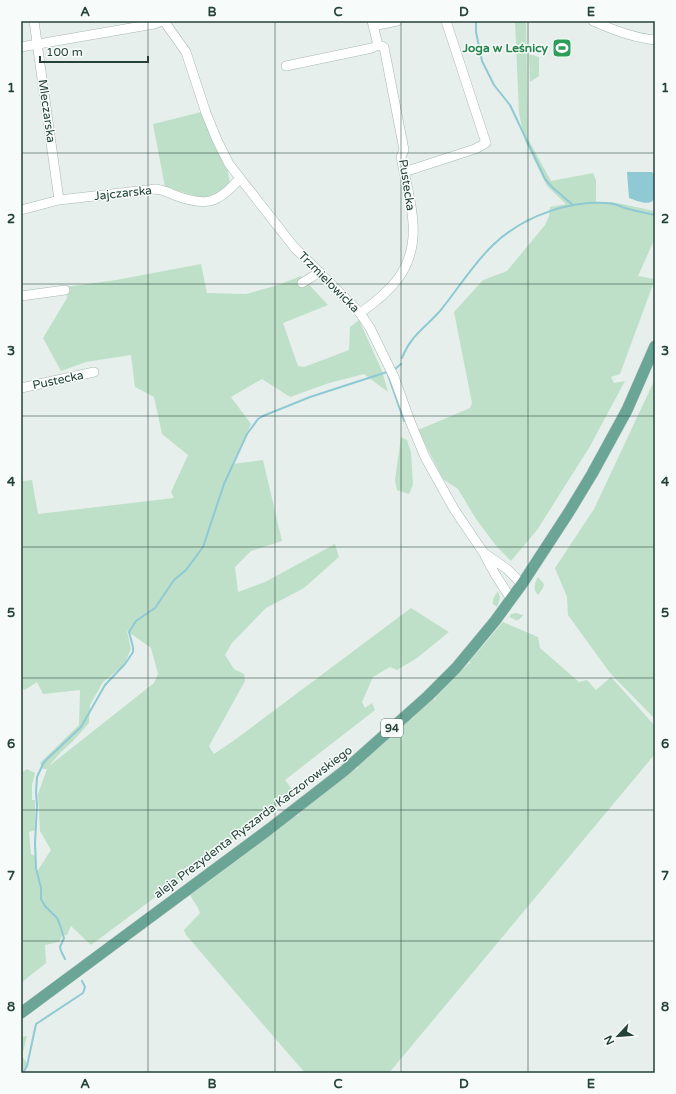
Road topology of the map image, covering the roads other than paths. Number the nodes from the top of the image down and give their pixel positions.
1 (34, 21) edge
2 (163, 21) edge
3 (397, 21) edge
4 (446, 21) edge
5 (593, 21) edge
6 (373, 24) edge
7 (655, 40) edge
8 (38, 44) junction
9 (378, 45) junction
10 (21, 47) edge
11 (286, 66) dead end
12 (404, 172) junction
13 (240, 178) junction
14 (59, 200) junction
15 (21, 210) edge
16 (320, 272) junction
17 (302, 283) dead end
18 (65, 290) dead end
19 (21, 296) edge
20 (360, 313) junction
21 (655, 346) edge
22 (94, 372) dead end
23 (21, 388) edge
24 (483, 552) junction
25 (522, 584) junction
26 (511, 599) junction
27 (21, 1013) edge

1 - 8 street, Mleczarska
2 - 8 street
2 - 13 street, Trzmielowicka
3 - 6 street
4 - 12 street
5 - 7 street
6 - 9 street, Pustecka
8 - 10 street
8 - 14 street, Mleczarska
9 - 11 street
9 - 12 street, Pustecka
12 - 20 street, Pustecka
13 - 14 street, Jajczarska
13 - 16 street, Trzmielowicka
14 - 15 street, Jajczarska
16 - 17 street
16 - 20 street, Trzmielowicka
18 - 19 street
20 - 24 street, Trzmielowicka
21 - 25 main road, aleja Prezydenta Ryszarda Kaczorowskiego / 94
22 - 23 street, Pustecka
24 - 25 street, Trzmielowicka
24 - 26 street, Trzmielowicka
25 - 26 main road, aleja Prezydenta Ryszarda Kaczorowskiego / 94
26 - 27 main road, aleja Prezydenta Ryszarda Kaczorowskiego / 94

